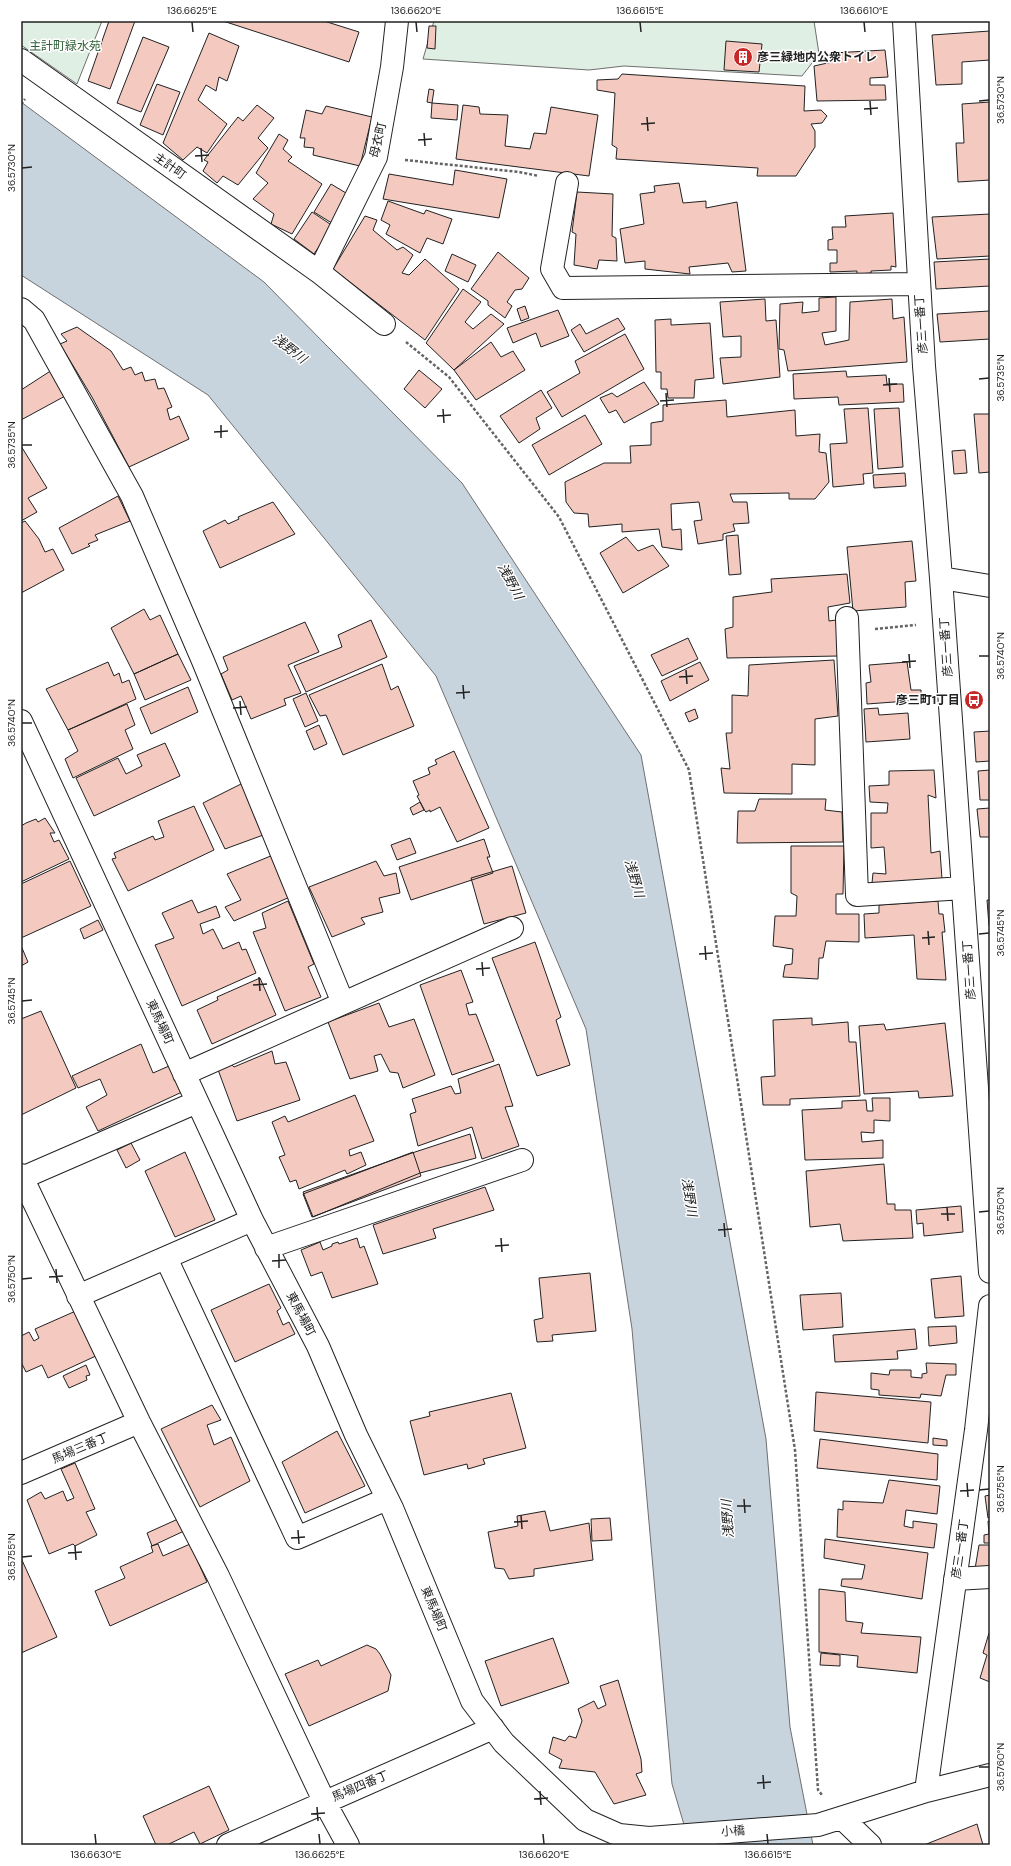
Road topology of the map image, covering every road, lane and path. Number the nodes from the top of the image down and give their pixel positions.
1 (397, 21) edge
2 (904, 21) edge
3 (21, 60) edge
4 (376, 157) junction
5 (567, 183) joint
6 (319, 272) junction
7 (919, 284) junction
8 (21, 309) edge
9 (384, 324) joint
10 (941, 578) junction
11 (990, 586) edge
12 (945, 623) junction
13 (847, 624) joint
14 (21, 722) edge
15 (963, 888) junction
16 (512, 928) dead end
17 (343, 1003) junction
18 (184, 1074) junction
19 (197, 1102) junction
20 (522, 1160) dead end
21 (22, 1177) edge
22 (252, 1220) junction
23 (266, 1248) junction
24 (166, 1258) junction
25 (990, 1272) edge
26 (78, 1296) junction
27 (990, 1306) edge
28 (139, 1422) junction
29 (983, 1429) edge
30 (21, 1473) edge
31 (388, 1499) junction
32 (990, 1577) edge
33 (955, 1579) junction
34 (493, 1728) junction
35 (990, 1775) edge
36 (926, 1791) junction
37 (324, 1802) junction
38 (843, 1819) junction
39 (649, 1838) joint
40 (615, 1840) edge
41 (228, 1845) edge
42 (348, 1845) edge
43 (870, 1845) edge

1 - 4 street, 母衣町
2 - 7 street, 彦三一番丁
3 - 6 street, 主計町
4 - 5 path
4 - 6 street, 母衣町
5 - 7 street
6 - 9 street, 主計町
7 - 10 street, 彦三一番丁
8 - 17 street
9 - 38 path
10 - 11 street
10 - 12 street, 彦三一番丁
12 - 13 path
12 - 15 street, 彦三一番丁
13 - 15 street
14 - 18 street, 東馬場町
15 - 25 street, 彦三一番丁
16 - 17 street
17 - 18 street
18 - 19 street, 東馬場町
19 - 21 street
19 - 22 street, 東馬場町
20 - 23 street
21 - 26 street
22 - 23 street, 東馬場町
22 - 24 street
23 - 31 street, 東馬場町
24 - 26 street
24 - 31 street
26 - 28 street
27 - 29 street, 彦三一番丁
28 - 30 street, 馬場三番丁
28 - 37 street
29 - 33 street, 彦三一番丁
31 - 34 street, 東馬場町
32 - 33 street
33 - 36 street, 彦三一番丁
34 - 37 street, 馬場四番丁
34 - 40 street, 東馬場町
35 - 36 street, 小橋
36 - 38 street, 小橋
37 - 41 street, 馬場四番丁
37 - 42 street
38 - 39 street, 小橋
38 - 43 street
39 - 40 street, 東馬場町

